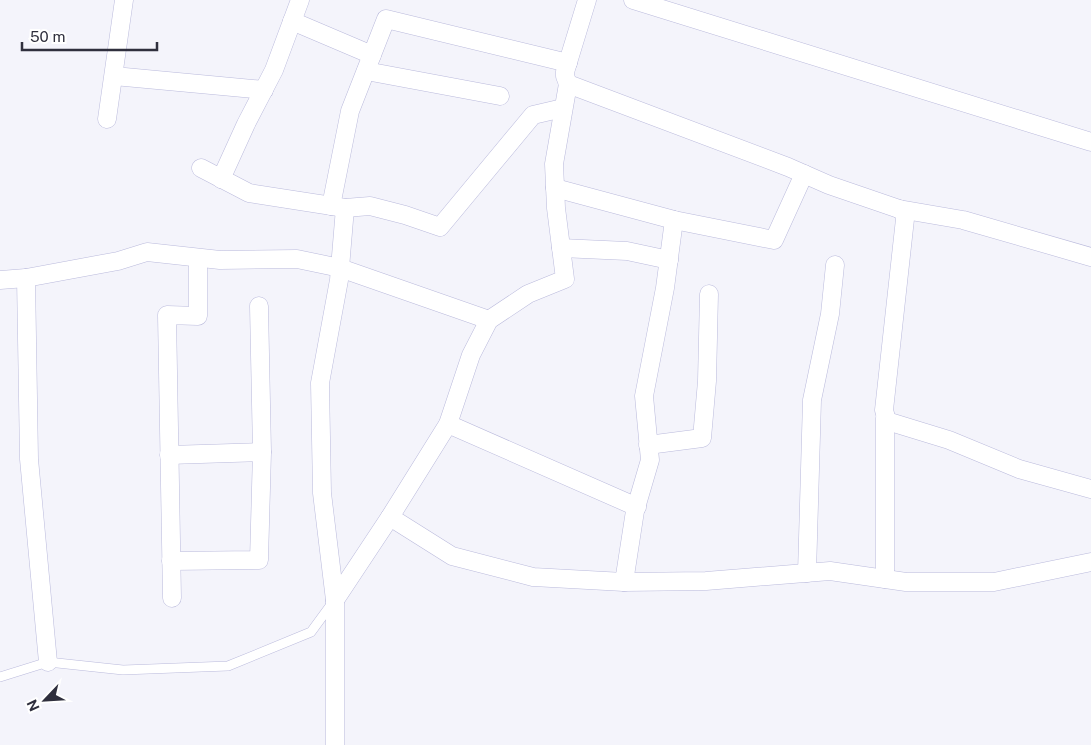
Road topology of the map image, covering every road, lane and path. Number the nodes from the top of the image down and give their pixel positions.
1 (124, 0) edge
2 (300, 0) edge
3 (587, 0) edge
4 (633, 0) edge
5 (292, 22) junction
6 (369, 63) junction
7 (568, 63) junction
8 (114, 76) junction
9 (568, 84) junction
10 (264, 90) junction
11 (500, 96) dead end
12 (563, 108) junction
13 (107, 119) dead end
14 (1091, 142) edge
15 (201, 168) dead end
16 (804, 174) junction
17 (221, 179) junction
18 (555, 188) junction
19 (338, 207) junction
20 (899, 209) junction
21 (674, 220) junction
22 (561, 248) junction
23 (1091, 257) edge
24 (198, 258) junction
25 (669, 260) junction
26 (835, 265) dead end
27 (340, 268) junction
28 (26, 278) junction
29 (0, 280) edge
30 (709, 294) dead end
31 (259, 306) dead end
32 (489, 320) junction
33 (885, 418) junction
34 (448, 424) junction
35 (648, 445) junction
36 (262, 452) junction
37 (169, 455) junction
38 (1091, 489) edge
39 (637, 507) junction
40 (390, 517) junction
41 (171, 561) junction
42 (1091, 562) edge
43 (807, 573) junction
44 (885, 579) junction
45 (624, 582) junction
46 (172, 598) dead end
47 (335, 600) junction
48 (48, 662) junction
49 (0, 677) edge
50 (335, 745) edge

1 - 8 street
2 - 5 street
3 - 7 street
4 - 14 street
5 - 6 street
5 - 10 street
6 - 7 street
6 - 11 street
6 - 19 street
7 - 9 street
8 - 10 street
8 - 13 street
9 - 12 street
9 - 16 street
10 - 17 street
12 - 18 street
12 - 19 street
15 - 17 street
16 - 20 street
16 - 21 street
17 - 19 street
18 - 21 street
18 - 22 street
19 - 27 street
20 - 23 street
20 - 33 street
21 - 25 street
22 - 25 street
22 - 32 street
24 - 27 street
24 - 28 street
24 - 37 street
25 - 35 street
26 - 43 street
27 - 32 street
27 - 47 street
28 - 29 street
28 - 48 street
30 - 35 street
31 - 36 street
32 - 34 street
33 - 38 street
33 - 44 street
34 - 39 street
34 - 40 street
35 - 39 street
36 - 37 street
36 - 41 street
37 - 41 street
39 - 45 street
40 - 45 street
40 - 47 street
41 - 46 street
42 - 44 street
43 - 44 street
43 - 45 street
47 - 48 lane
47 - 50 street
48 - 49 lane

